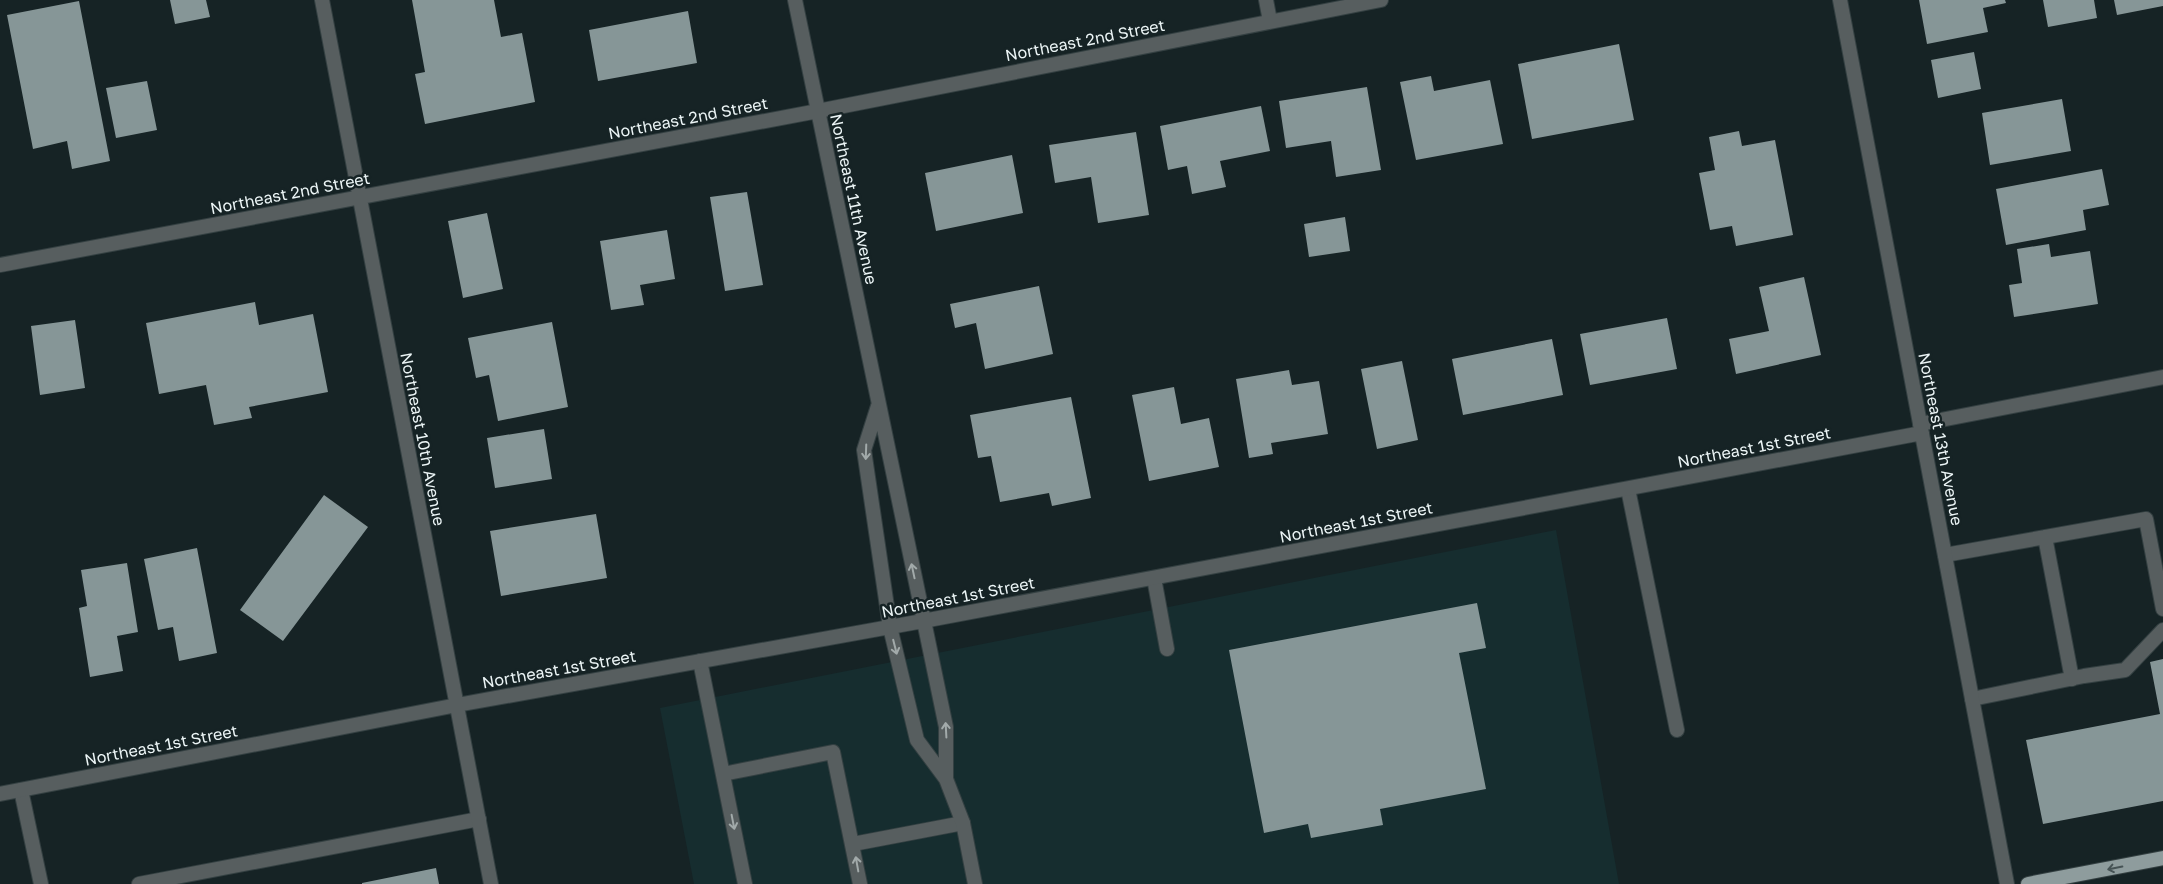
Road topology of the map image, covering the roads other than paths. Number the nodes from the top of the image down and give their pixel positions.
1 (322, 0) edge
2 (796, 0) edge
3 (1266, 0) edge
4 (1381, 0) edge
5 (1840, 0) edge
6 (1270, 21) junction
7 (818, 111) junction
8 (359, 197) junction
9 (0, 265) edge
10 (2163, 377) edge
11 (878, 405) junction
12 (1921, 429) junction
13 (1628, 489) junction
14 (2045, 537) junction
15 (1945, 555) junction
16 (1154, 578) junction
17 (2163, 609) edge
18 (924, 622) junction
19 (890, 627) junction
20 (2163, 630) edge
21 (1168, 649) dead end
22 (700, 661) junction
23 (2072, 679) junction
24 (1972, 699) junction
25 (457, 705) junction
26 (1677, 730) dead end
27 (723, 774) junction
28 (946, 779) junction
29 (21, 790) junction
30 (0, 794) edge
31 (479, 819) junction
32 (963, 823) junction
33 (853, 844) junction
34 (2163, 858) edge
35 (41, 884) edge
36 (139, 884) edge
37 (491, 884) edge
38 (745, 884) edge
39 (860, 884) edge
40 (975, 884) edge
41 (2007, 884) edge
42 (2028, 884) edge

1 - 8 street, Northeast 10th Avenue
2 - 7 street, Northeast 11th Avenue
3 - 6 street
4 - 6 street, Northeast 2nd Street
5 - 12 street, Northeast 13th Avenue
6 - 7 street, Northeast 2nd Street
7 - 8 street, Northeast 2nd Street
7 - 11 street, Northeast 11th Avenue
8 - 9 street, Northeast 2nd Street
8 - 25 street, Northeast 10th Avenue
10 - 12 street, Northeast 1st Street
18 -> 11 street, Northeast 11th Avenue
11 -> 19 street, Northeast 11th Avenue
12 - 13 street, Northeast 1st Street
12 - 15 street, Northeast 13th Avenue
13 - 16 street, Northeast 1st Street
13 - 26 street
14 - 15 street
14 - 17 street
14 - 23 street
15 - 24 street, Northeast 13th Avenue
16 - 18 street, Northeast 1st Street
16 - 21 street
18 - 19 street, Northeast 1st Street
28 -> 18 street, Northeast 11th Avenue
19 - 22 street, Northeast 1st Street
19 -> 28 street, Northeast 11th Avenue
20 - 23 street
22 - 25 street, Northeast 1st Street
22 - 27 street
23 - 24 street
24 - 41 street, Northeast 13th Avenue
25 - 29 street, Northeast 1st Street
25 - 31 street, Northeast 10th Avenue
27 - 33 street
27 -> 38 street
28 - 32 street, Northeast 11th Avenue
29 - 30 street, Northeast 1st Street
29 - 35 street
31 - 36 street
31 - 37 street, Northeast 10th Avenue
32 - 33 street
32 - 40 street, Northeast 11th Avenue
39 -> 33 street
34 -> 42 main road

